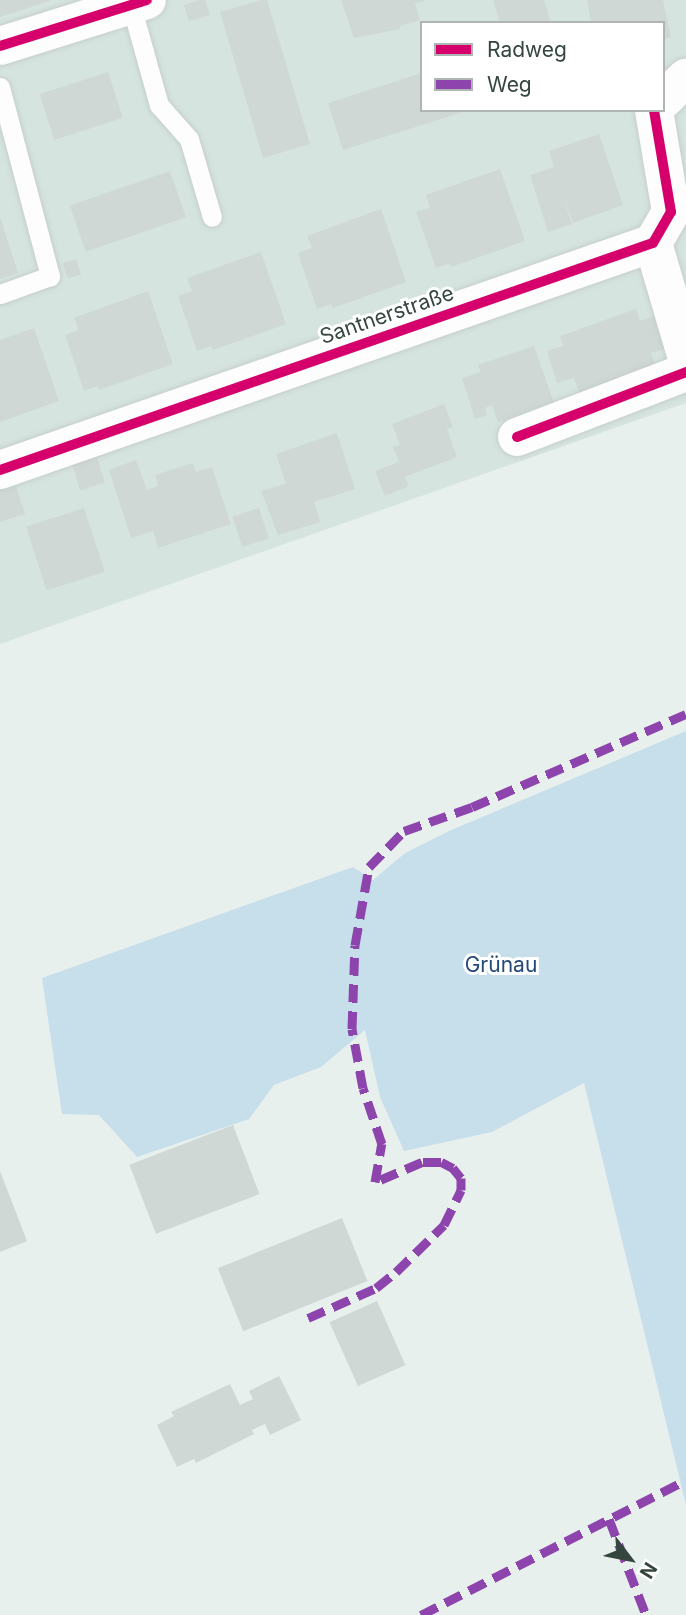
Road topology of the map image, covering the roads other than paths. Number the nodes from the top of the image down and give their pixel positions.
1 (139, 2) edge
2 (0, 46) edge
3 (686, 78) edge
4 (0, 87) edge
5 (665, 98) edge
6 (654, 112) edge
7 (212, 217) dead end
8 (653, 243) junction
9 (0, 294) edge
10 (686, 355) edge
11 (686, 372) edge
12 (517, 437) dead end
13 (0, 470) edge

1 - 2 street
1 - 7 lane
3 - 5 street
4 - 9 lane
6 - 8 street
8 - 10 street
8 - 13 street, Santnerstraße
11 - 12 street

